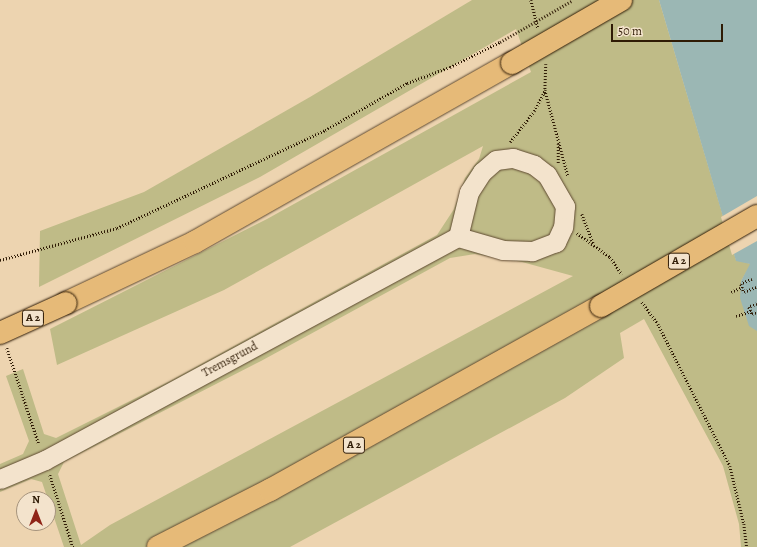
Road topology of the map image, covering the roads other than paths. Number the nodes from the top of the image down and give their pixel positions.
1 (621, 0) edge
2 (757, 216) edge
3 (458, 237) junction
4 (2, 337) edge
5 (0, 479) edge
6 (158, 547) edge

1 - 4 highway, A 2, bridge
2 - 6 highway, A 2, bridge
3 - 3 street
3 - 5 street, Tremsgrund

